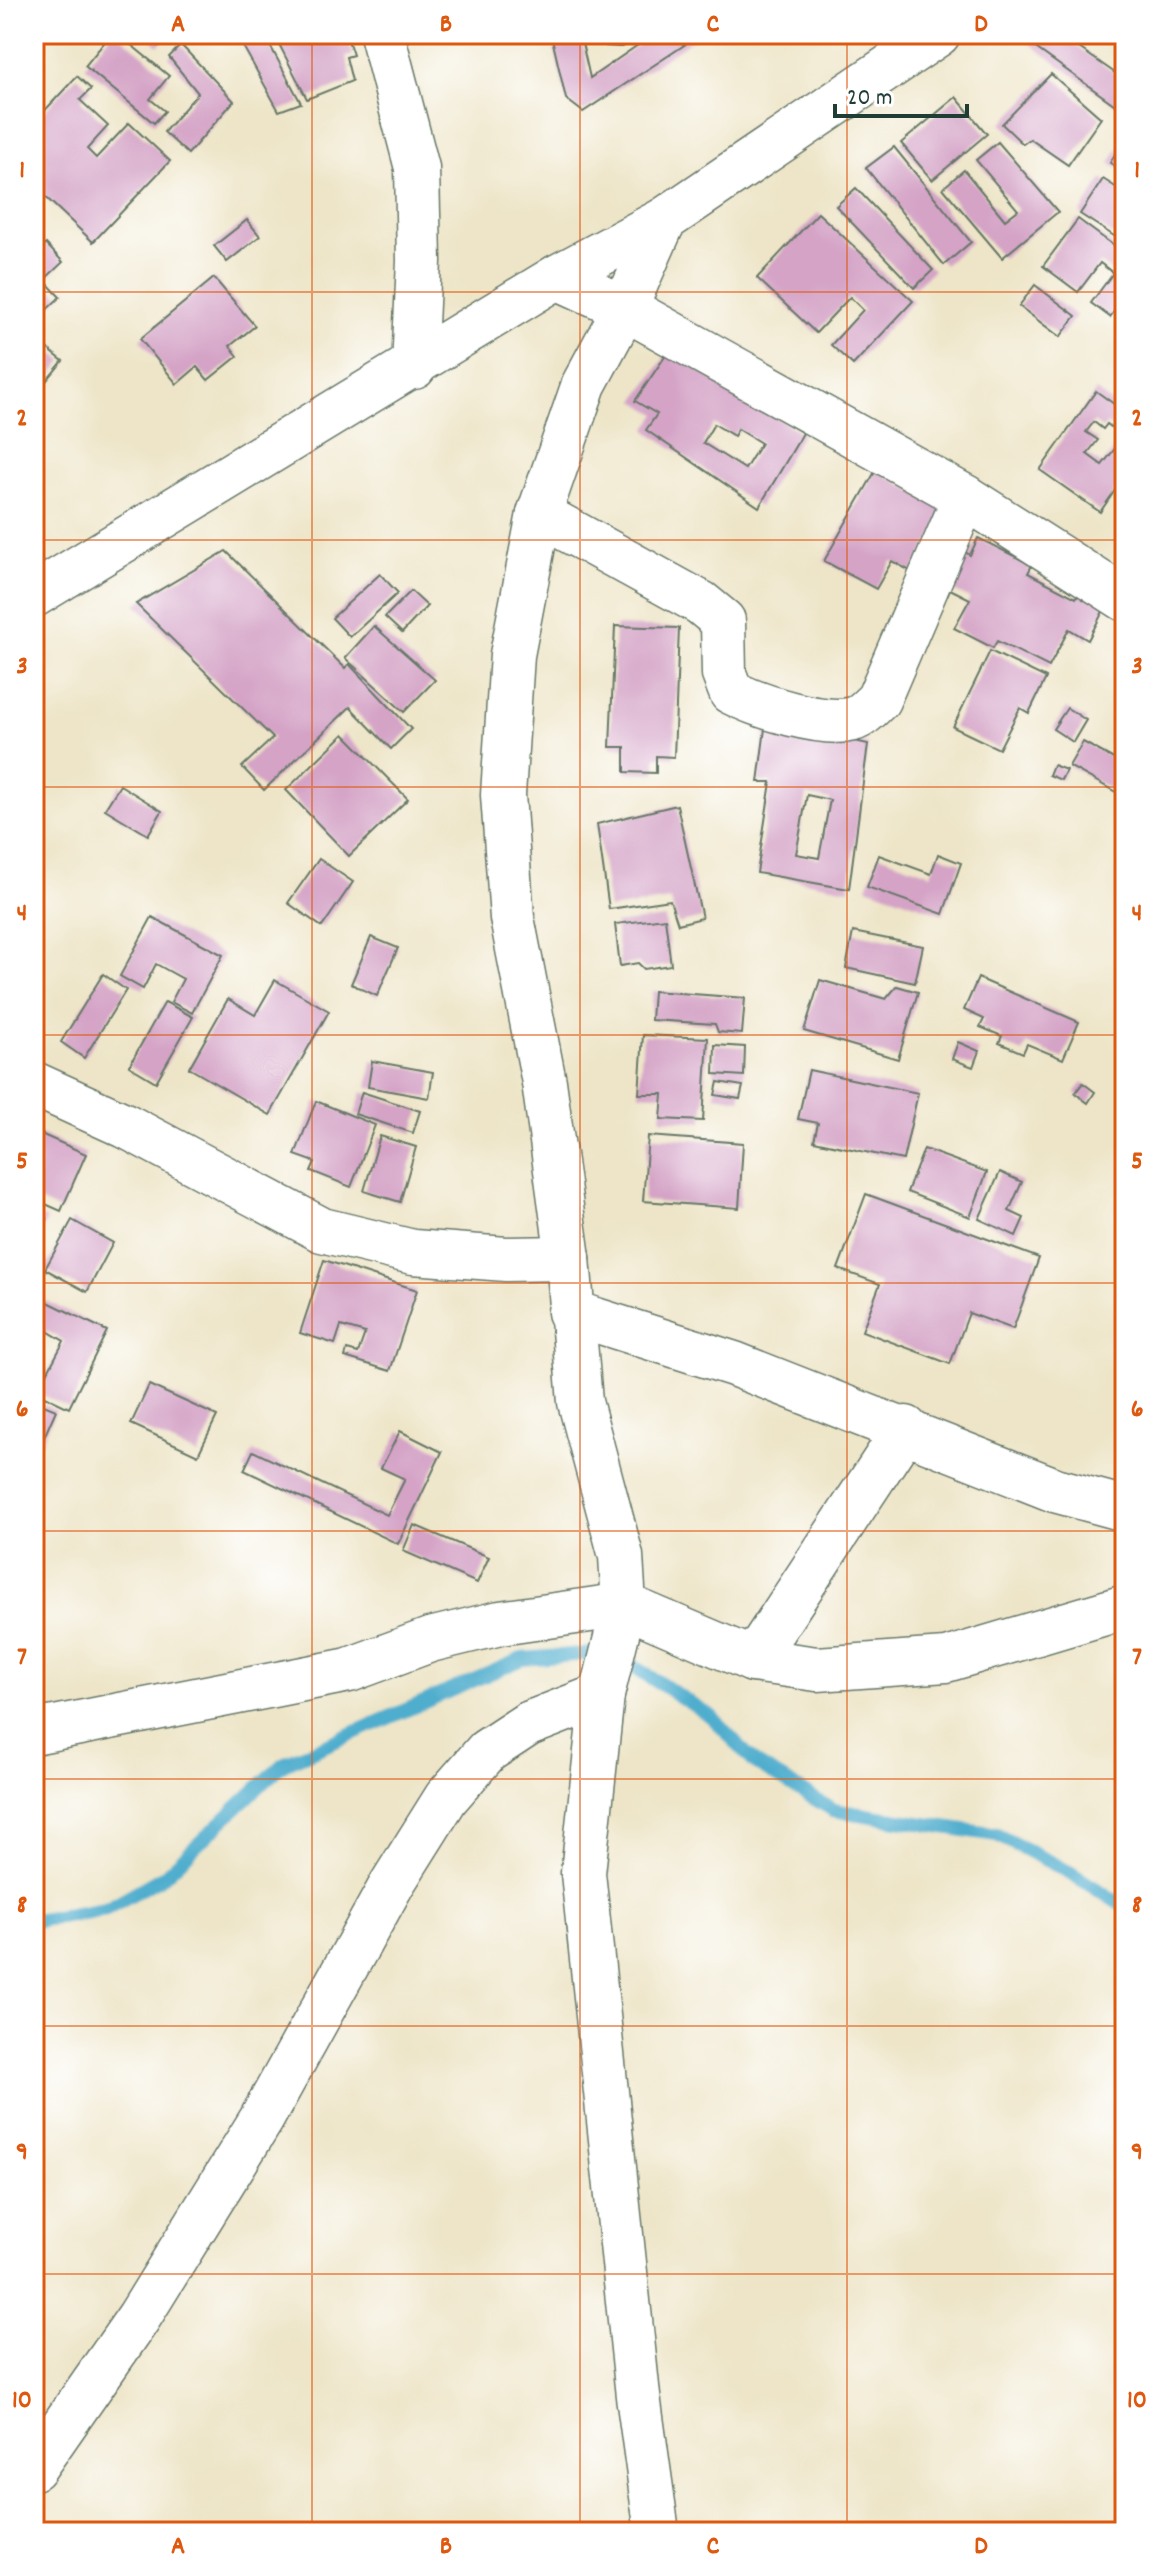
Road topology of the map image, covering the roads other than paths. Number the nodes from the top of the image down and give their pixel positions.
1 (382, 34) edge
2 (938, 34) edge
3 (664, 220) junction
4 (557, 277) junction
5 (625, 308) junction
6 (414, 367) junction
7 (965, 497) junction
8 (539, 514) junction
9 (34, 595) edge
10 (1125, 599) edge
11 (34, 1084) edge
12 (568, 1258) junction
13 (570, 1312) junction
14 (906, 1428) junction
15 (1125, 1509) edge
16 (624, 1605) junction
17 (1125, 1607) edge
18 (753, 1660) junction
19 (602, 1695) junction
20 (34, 1732) edge
21 (34, 2468) edge
22 (657, 2532) edge

1 - 6 street
2 - 3 street
3 - 4 street
3 - 5 street
4 - 5 street
4 - 6 street
5 - 7 street
5 - 8 street
6 - 9 street
7 - 8 street
7 - 10 street
8 - 12 street
11 - 12 street
12 - 13 street
13 - 14 street
13 - 16 street
14 - 15 street
14 - 18 street
16 - 18 street
16 - 19 street
16 - 20 street
17 - 18 street
19 - 21 street
19 - 22 street

